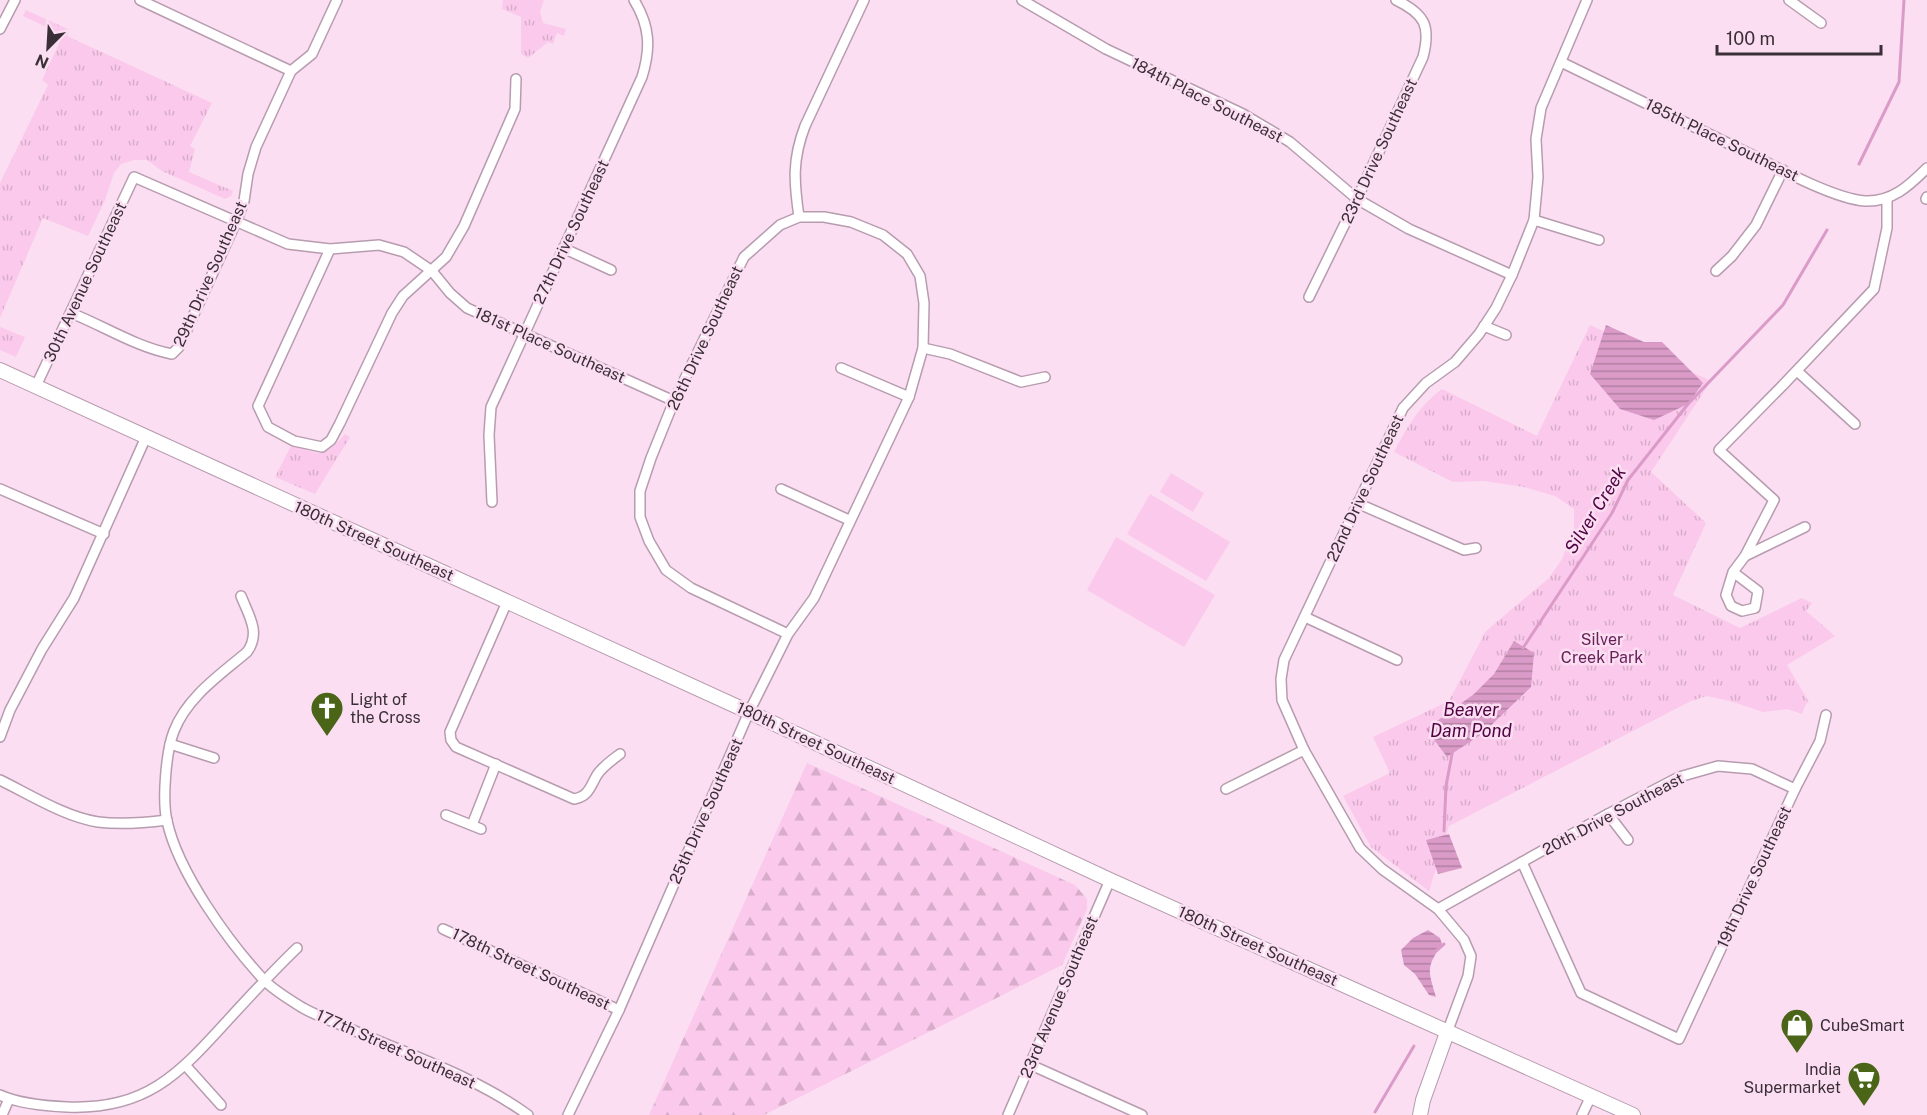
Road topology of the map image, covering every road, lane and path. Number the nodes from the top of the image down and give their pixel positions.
1 (15, 0) edge
2 (140, 0) edge
3 (336, 0) edge
4 (634, 0) edge
5 (864, 0) edge
6 (1022, 0) edge
7 (1396, 0) edge
8 (1587, 0) edge
9 (1789, 0) edge
10 (4, 12) edge
11 (1821, 23) dead end
12 (0, 29) edge
13 (1561, 62) junction
14 (291, 71) junction
15 (516, 79) dead end
16 (1927, 168) edge
17 (1783, 170) junction
18 (134, 177) joint
19 (1357, 199) junction
20 (1887, 199) junction
21 (799, 218) junction
22 (237, 220) junction
23 (1534, 220) junction
24 (1599, 240) dead end
25 (563, 248) junction
26 (330, 249) junction
27 (611, 270) dead end
28 (1716, 271) dead end
29 (432, 272) junction
30 (1512, 276) junction
31 (1309, 297) dead end
32 (71, 313) junction
33 (1484, 326) junction
34 (524, 333) junction
35 (1506, 335) dead end
36 (923, 348) junction
37 (841, 368) dead end
38 (0, 370) edge
39 (1797, 371) junction
40 (1045, 377) dead end
41 (36, 386) junction
42 (909, 396) junction
43 (674, 401) junction
44 (1855, 424) dead end
45 (146, 437) junction
46 (0, 489) edge
47 (781, 489) dead end
48 (492, 502) dead end
49 (1357, 503) junction
50 (849, 520) junction
51 (1805, 527) dead end
52 (104, 534) junction
53 (1476, 548) dead end
54 (1745, 556) junction
55 (1733, 572) dead end
56 (241, 596) dead end
57 (507, 602) junction
58 (1305, 617) junction
59 (788, 634) junction
60 (1396, 660) dead end
61 (749, 712) junction
62 (1826, 715) dead end
63 (0, 738) edge
64 (170, 744) junction
65 (1304, 750) junction
66 (620, 754) dead end
67 (214, 758) dead end
68 (496, 764) junction
69 (0, 780) edge
70 (1226, 789) dead end
71 (1795, 789) junction
72 (1608, 814) junction
73 (446, 815) dead end
74 (167, 820) junction
75 (472, 825) junction
76 (481, 829) dead end
77 (1628, 840) dead end
78 (1522, 862) junction
79 (1110, 880) junction
80 (1438, 909) junction
81 (443, 929) dead end
82 (297, 948) dead end
83 (264, 980) junction
84 (619, 1010) junction
85 (1448, 1030) junction
86 (1030, 1065) junction
87 (186, 1066) junction
88 (1591, 1096) junction
89 (4, 1097) edge
90 (221, 1105) dead end
91 (2, 1115) edge
92 (528, 1115) edge
93 (568, 1115) edge
94 (1008, 1115) edge
95 (1142, 1115) edge
96 (1420, 1115) edge
97 (1582, 1115) edge
98 (1633, 1115) edge

1 - 10 street
2 - 14 street
3 - 14 street, 29th Drive Southeast
4 - 25 street, 27th Drive Southeast
5 - 21 street
6 - 19 street, 184th Place Southeast
7 - 19 street, 23rd Drive Southeast
8 - 13 street, 22nd Drive Southeast
9 - 11 street
10 - 12 street
13 - 17 street, 185th Place Southeast
13 - 23 street, 22nd Drive Southeast
14 - 22 street, 29th Drive Southeast
15 - 29 street
16 - 20 street
17 - 20 street, 185th Place Southeast
17 - 28 street
18 - 22 street, 181st Place Southeast
18 - 32 street, 30th Avenue Southeast
19 - 30 street, 184th Place Southeast
19 - 31 street, 23rd Drive Southeast
20 - 39 street
21 - 36 street, 25th Drive Southeast
21 - 43 street, 26th Drive Southeast
22 - 26 street, 181st Place Southeast
22 - 32 street, 29th Drive Southeast
23 - 24 street
23 - 30 street, 22nd Drive Southeast
25 - 27 street
25 - 34 street, 27th Drive Southeast
26 - 29 street, 181st Place Southeast
26 - 29 street
29 - 34 street, 181st Place Southeast
30 - 33 street, 22nd Drive Southeast
32 - 41 street, 30th Avenue Southeast
33 - 35 street
33 - 49 street, 22nd Drive Southeast
34 - 43 street, 181st Place Southeast
34 - 48 street, 27th Drive Southeast
36 - 40 street
36 - 42 street, 25th Drive Southeast
37 - 42 street
38 - 41 street, 180th Street Southeast
39 - 44 street
39 - 54 street
41 - 45 street, 180th Street Southeast
42 - 50 street, 25th Drive Southeast
43 - 59 street, 26th Drive Southeast
45 - 52 street
45 - 57 street, 180th Street Southeast
46 - 52 street
47 - 50 street
49 - 53 street
49 - 58 street, 22nd Drive Southeast
50 - 59 street, 25th Drive Southeast
51 - 54 street
52 - 63 street
54 - 55 street
56 - 64 street, 177th Street Southeast
57 - 61 street, 180th Street Southeast
57 - 68 street
58 - 60 street
58 - 65 street, 22nd Drive Southeast
59 - 61 street, 25th Drive Southeast
61 - 79 street, 180th Street Southeast
61 - 84 street, 25th Drive Southeast
62 - 71 street, 19th Drive Southeast
64 - 67 street
64 - 74 street, 177th Street Southeast
65 - 70 street
65 - 80 street, 22nd Drive Southeast
66 - 68 street
68 - 75 street
69 - 74 street
71 - 72 street, 20th Drive Southeast
71 - 78 street, 19th Drive Southeast
72 - 77 street
72 - 78 street, 20th Drive Southeast
73 - 75 street
74 - 83 street, 177th Street Southeast
75 - 76 street
78 - 80 street, 20th Drive Southeast
79 - 85 street, 180th Street Southeast
79 - 86 street, 23rd Avenue Southeast
80 - 85 street, 22nd Drive Southeast
81 - 84 street, 178th Street Southeast
82 - 83 street
83 - 87 street
83 - 92 street, 177th Street Southeast
84 - 93 street, 25th Drive Southeast
85 - 88 street, 180th Street Southeast
85 - 96 street
86 - 94 street, 23rd Avenue Southeast
86 - 95 street
87 - 89 street
87 - 90 street
88 - 97 street
88 - 98 street, 180th Street Southeast
89 - 91 street

